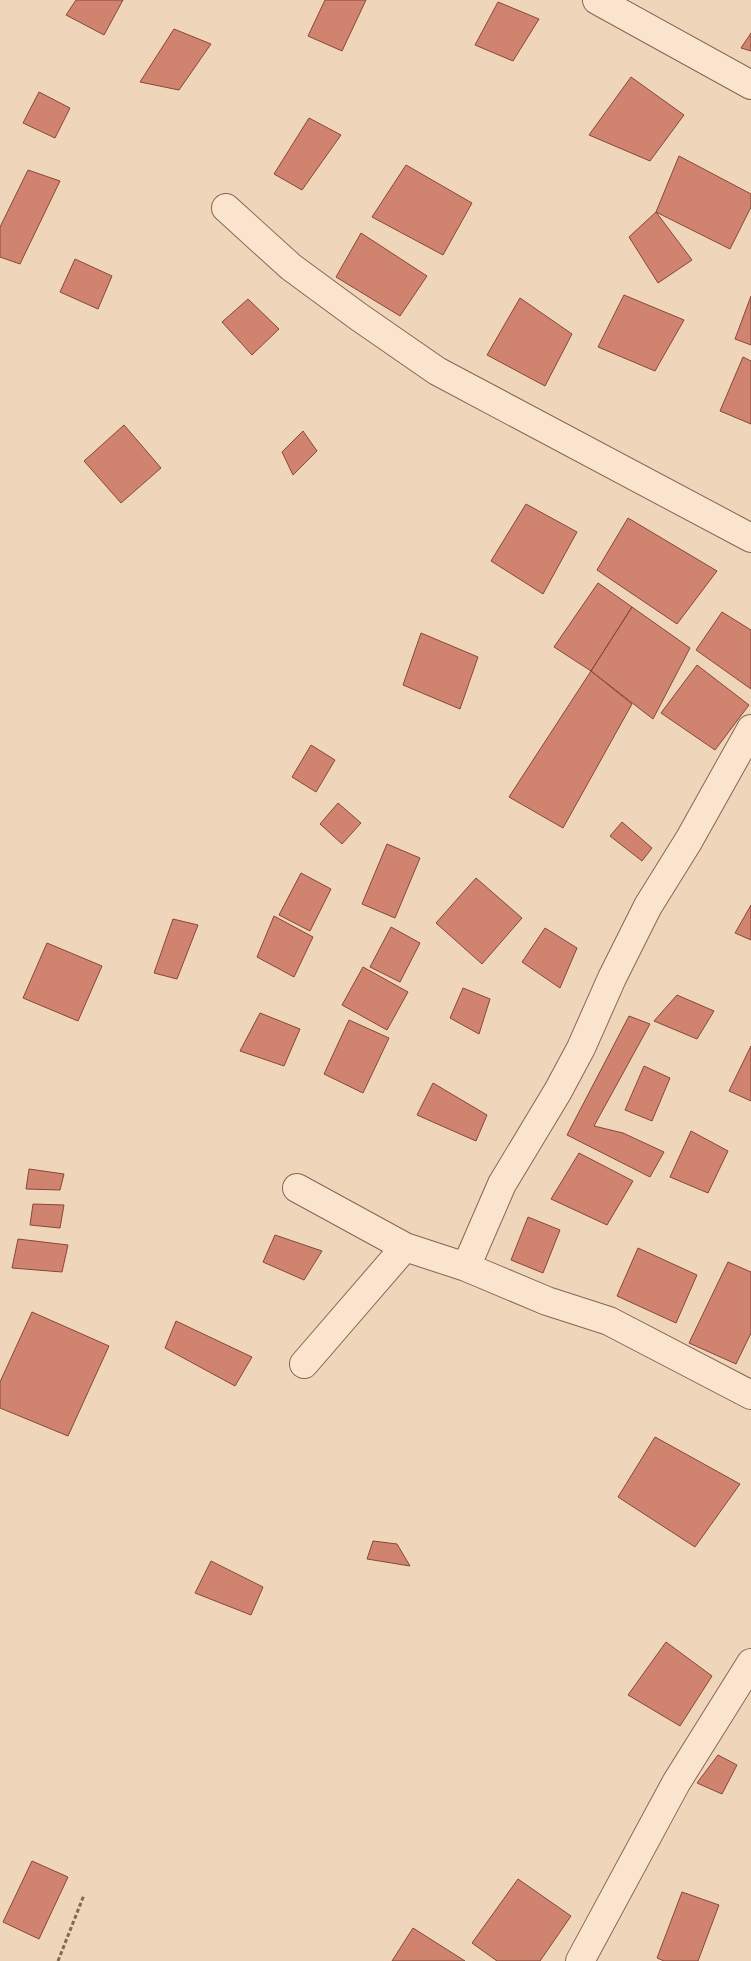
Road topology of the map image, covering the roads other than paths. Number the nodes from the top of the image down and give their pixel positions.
1 (597, 0) edge
2 (751, 85) edge
3 (226, 208) dead end
4 (751, 538) edge
5 (751, 729) edge
6 (297, 1188) dead end
7 (405, 1247) junction
8 (466, 1267) junction
9 (304, 1364) dead end
10 (751, 1395) edge
11 (751, 1663) edge
12 (580, 1961) edge

1 - 2 street
3 - 4 street
5 - 8 street
6 - 7 street
7 - 8 street
7 - 9 street
8 - 10 street
11 - 12 street

